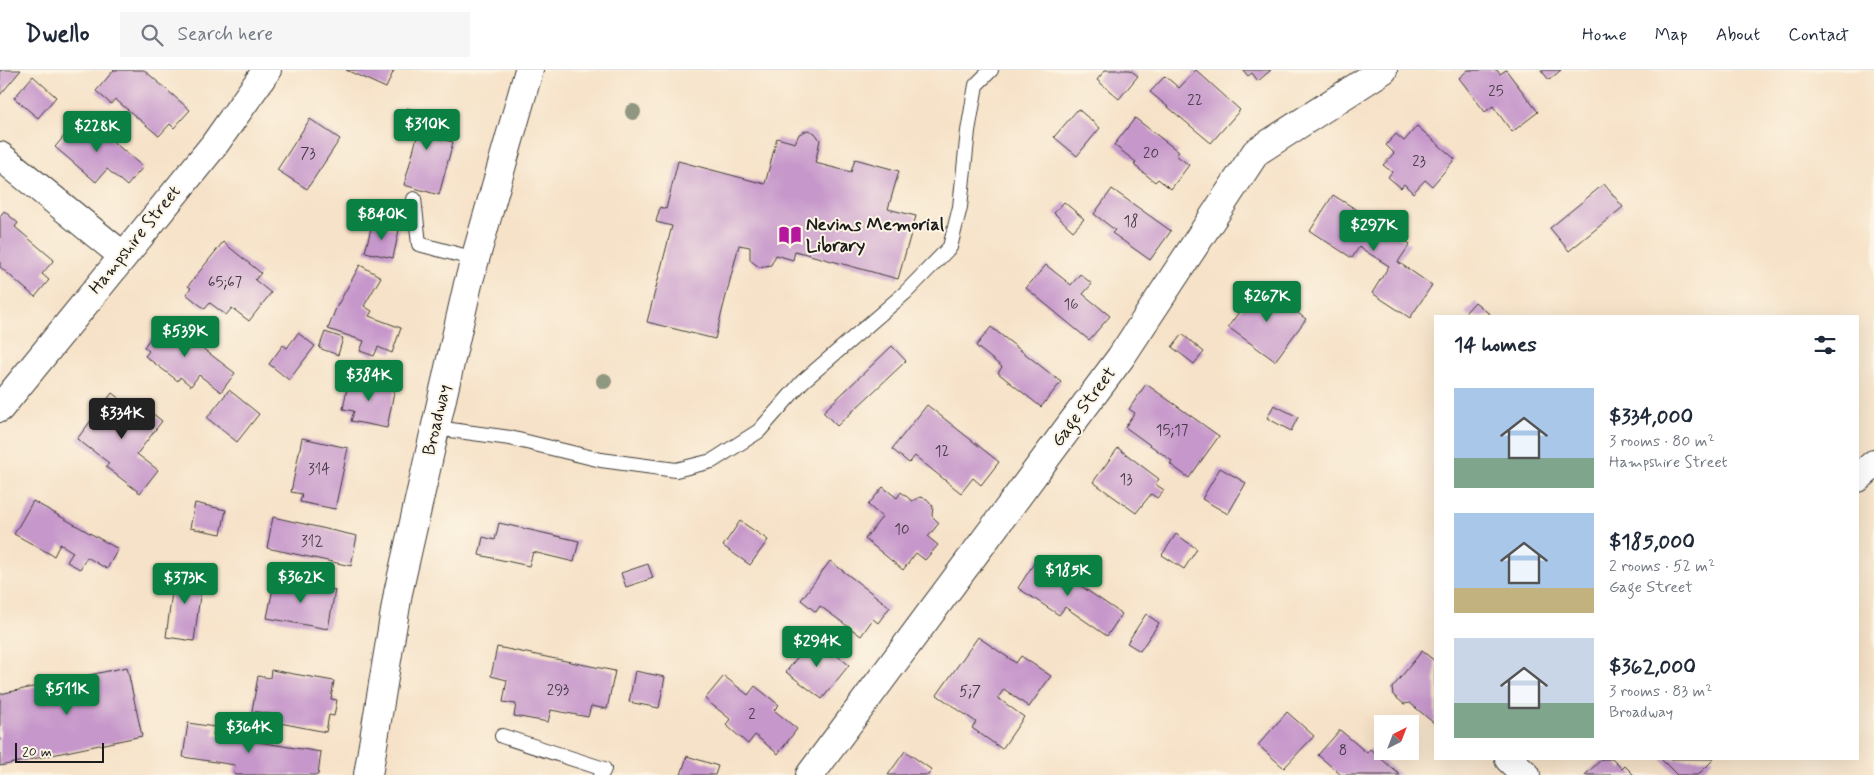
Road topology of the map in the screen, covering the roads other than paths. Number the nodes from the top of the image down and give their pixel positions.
1 (267, 70) edge
2 (529, 70) edge
3 (991, 70) edge
4 (1383, 70) edge
5 (0, 156) edge
6 (414, 199) dead end
7 (122, 255) junction
8 (475, 259) junction
9 (0, 408) edge
10 (436, 428) junction
11 (502, 736) dead end
12 (1508, 760) edge
13 (1510, 760) edge
14 (368, 775) edge
15 (601, 775) edge
16 (810, 775) edge
17 (1495, 775) edge
18 (1526, 775) edge

1 - 7 main road, Hampshire Street
2 - 8 main road, Broadway
3 - 10 lane
4 - 16 main road, Gage Street
5 - 7 main road
6 - 8 lane
7 - 9 main road, Hampshire Street
8 - 10 main road, Broadway
10 - 14 main road, Broadway
11 - 15 lane
12 - 17 main road
13 - 18 main road

